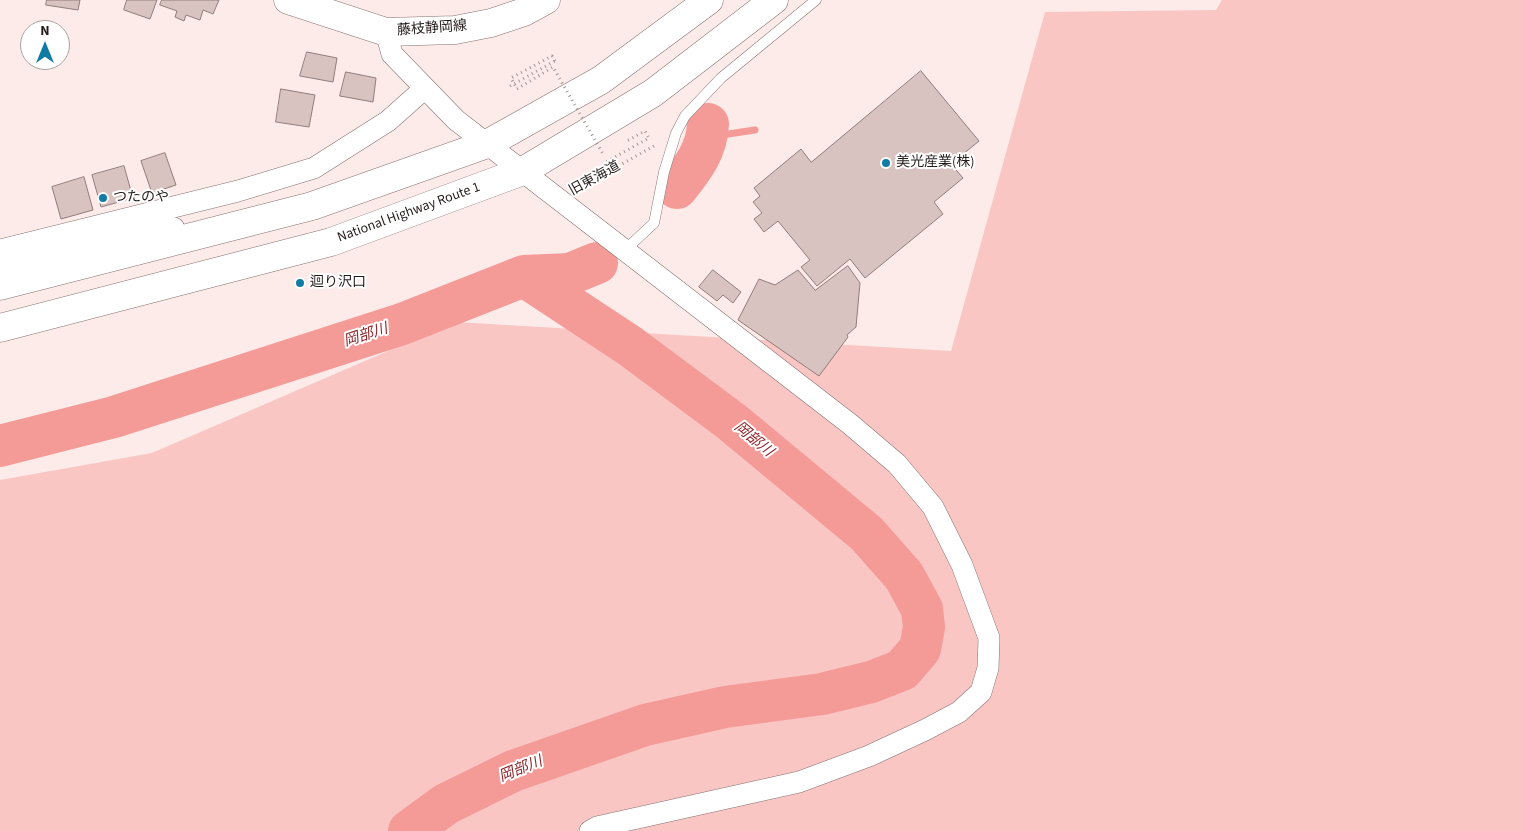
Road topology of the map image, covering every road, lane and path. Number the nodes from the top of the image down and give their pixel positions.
1 (288, 0) edge
2 (546, 0) edge
3 (709, 0) edge
4 (774, 0) edge
5 (816, 0) edge
6 (386, 32) junction
7 (510, 86) dead end
8 (424, 89) junction
9 (676, 133) junction
10 (487, 144) junction
11 (620, 145) dead end
12 (611, 150) dead end
13 (523, 172) junction
14 (599, 176) junction
15 (557, 200) junction
16 (312, 206) junction
17 (0, 250) edge
18 (625, 250) junction
19 (0, 266) edge
20 (0, 286) edge
21 (1, 328) edge
22 (590, 831) edge

1 - 6 main road, 藤枝静岡線
2 - 6 main road, 藤枝静岡線
3 - 10 main road
4 - 13 main road, National Highway Route 1
5 - 9 lane
6 - 8 street, 旧東海道
7 - 12 path, bridge
8 - 10 street, 旧東海道
8 - 17 street
9 - 14 path, 旧東海道
9 - 18 lane
10 - 13 street, 旧東海道
10 - 16 main road
11 - 14 path
13 - 15 street, 旧東海道
13 - 21 main road, National Highway Route 1
14 - 15 path, 旧東海道
15 - 18 street
16 - 19 street
16 - 20 main road
18 - 22 street

